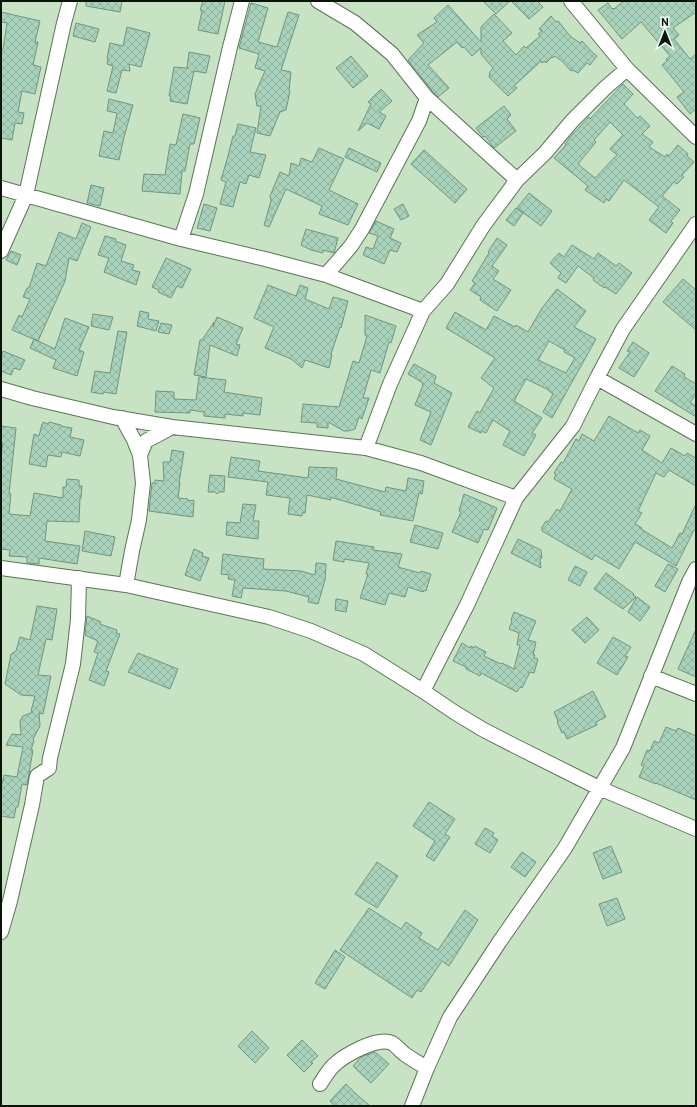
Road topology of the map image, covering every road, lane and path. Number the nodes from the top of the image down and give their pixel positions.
1 (70, 1) edge
2 (242, 1) edge
3 (318, 1) edge
4 (572, 1) edge
5 (337, 5) edge
6 (627, 69) junction
7 (427, 98) junction
8 (696, 137) edge
9 (517, 180) junction
10 (1, 188) edge
11 (26, 195) junction
12 (696, 224) edge
13 (181, 239) junction
14 (1, 251) edge
15 (326, 275) junction
16 (423, 311) junction
17 (596, 378) junction
18 (1, 389) edge
19 (122, 418) junction
20 (172, 427) junction
21 (696, 434) edge
22 (366, 448) junction
23 (140, 455) junction
24 (516, 498) junction
25 (1, 568) edge
26 (696, 569) edge
27 (79, 578) junction
28 (126, 585) junction
29 (651, 676) junction
30 (423, 691) junction
31 (696, 694) edge
32 (599, 788) junction
33 (696, 829) edge
34 (1, 932) edge
35 (427, 1068) junction
36 (320, 1084) dead end
37 (412, 1106) edge

1 - 11 street
2 - 13 street
3 - 5 street
4 - 6 street
5 - 7 street
6 - 8 street
6 - 9 street
7 - 9 street
7 - 15 street
9 - 16 street
10 - 11 street
11 - 13 street
11 - 14 street
12 - 17 street
13 - 15 street
15 - 16 street
16 - 22 street
17 - 21 street
17 - 24 street
18 - 19 street
19 - 20 street
19 - 23 street
20 - 22 street
20 - 23 street
22 - 24 street
23 - 28 street
24 - 30 street
25 - 27 street
26 - 29 street
27 - 28 street
27 - 34 street
28 - 30 street
29 - 31 street
29 - 32 street
30 - 32 street
32 - 33 street
32 - 35 street
35 - 36 street
35 - 37 street

